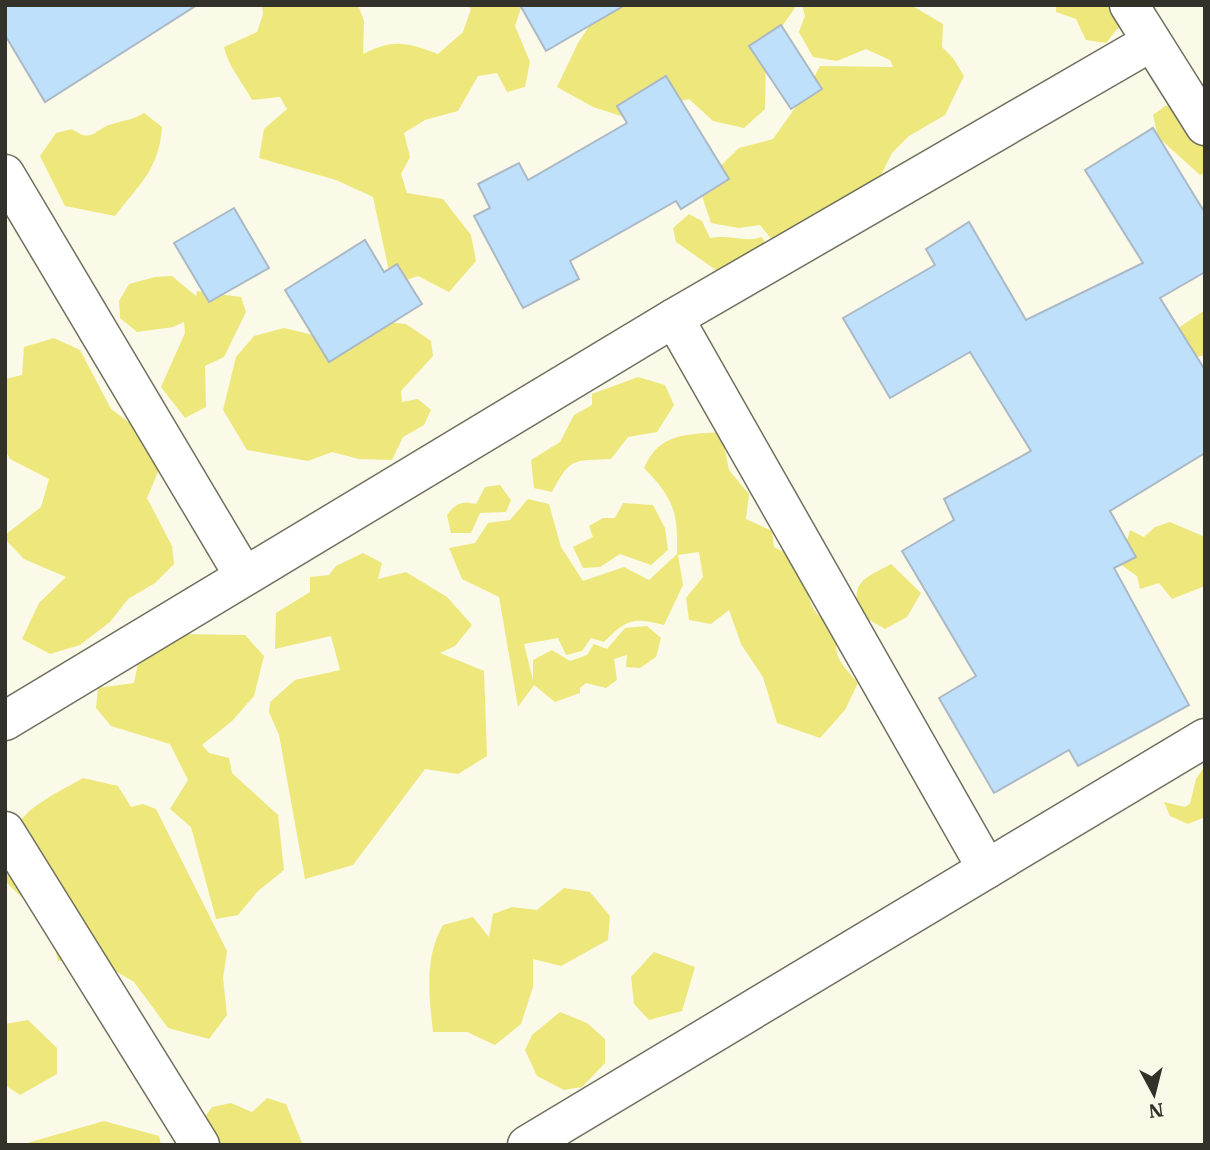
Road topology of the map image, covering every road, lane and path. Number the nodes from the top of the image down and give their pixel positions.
1 (1129, 5) edge
2 (1151, 42) junction
3 (1205, 126) edge
4 (5, 174) edge
5 (674, 318) junction
6 (244, 576) junction
7 (5, 721) edge
8 (1205, 738) edge
9 (5, 831) edge
10 (986, 869) junction
11 (200, 1145) edge
12 (527, 1145) edge

1 - 2 street
2 - 3 street
2 - 5 street
4 - 6 street
5 - 6 street
5 - 10 street
6 - 7 street
8 - 10 street
9 - 11 street
10 - 12 street

